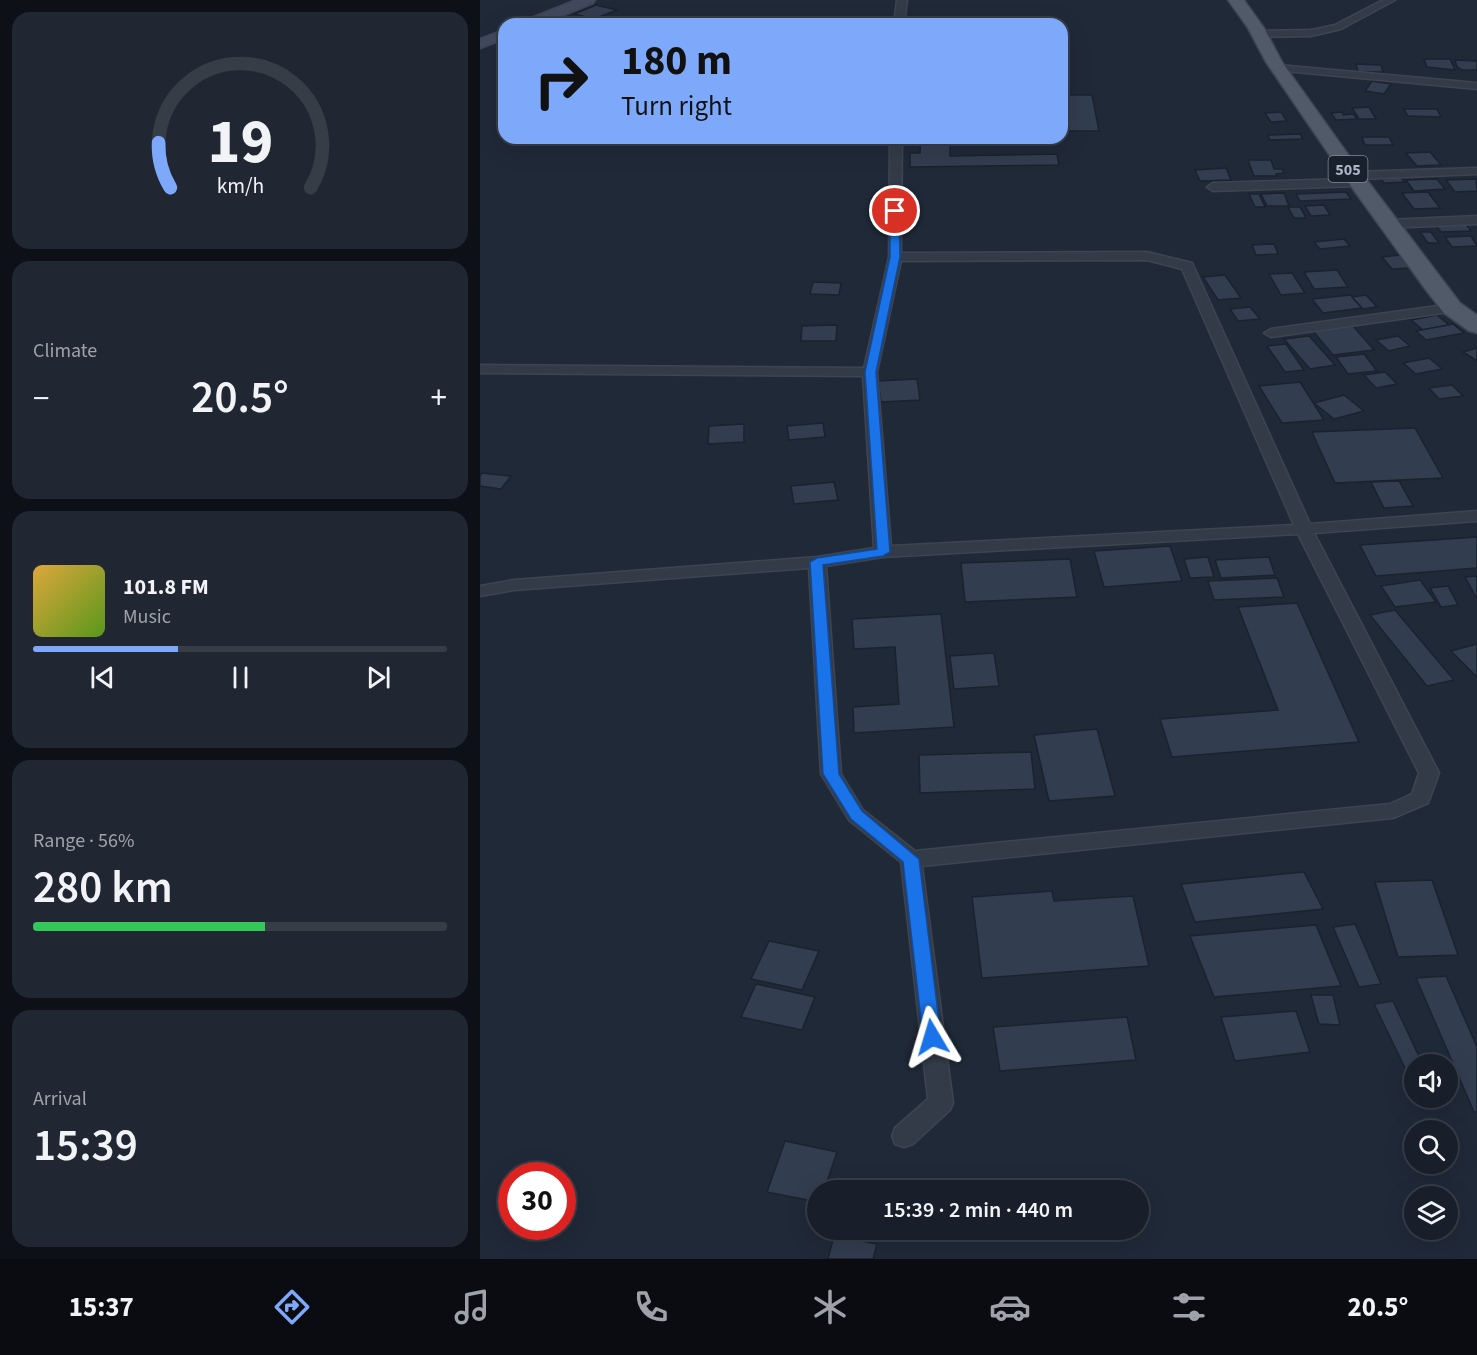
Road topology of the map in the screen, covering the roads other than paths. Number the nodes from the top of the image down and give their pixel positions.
1 (588, 0) edge
2 (902, 0) edge
3 (1236, 0) edge
4 (1390, 0) edge
5 (544, 18) edge
6 (900, 18) edge
7 (1259, 34) junction
8 (498, 36) edge
9 (480, 44) edge
10 (1278, 68) junction
11 (1477, 86) edge
12 (896, 144) edge
13 (1477, 171) edge
14 (1355, 179) junction
15 (1213, 187) dead end
16 (1477, 220) edge
17 (1388, 224) junction
18 (895, 257) junction
19 (1467, 316) edge
20 (1271, 333) dead end
21 (480, 369) edge
22 (870, 372) junction
23 (1477, 516) edge
24 (1304, 529) junction
25 (883, 552) junction
26 (817, 562) junction
27 (480, 591) edge
28 (911, 859) junction
29 (904, 1136) dead end

1 - 5 main road
2 - 6 street
3 - 7 main road, 505
4 - 7 street
7 - 10 main road, 505
8 - 9 main road
10 - 11 street
10 - 14 main road, 505
12 - 18 street
13 - 14 street
14 - 15 street
14 - 17 main road, 505
16 - 17 street
17 - 19 main road, 505
18 - 22 street
18 - 24 street
19 - 20 street
21 - 22 street
22 - 25 street
23 - 24 street
24 - 25 street
24 - 28 street
25 - 26 street
26 - 27 street
26 - 28 street
28 - 29 street

